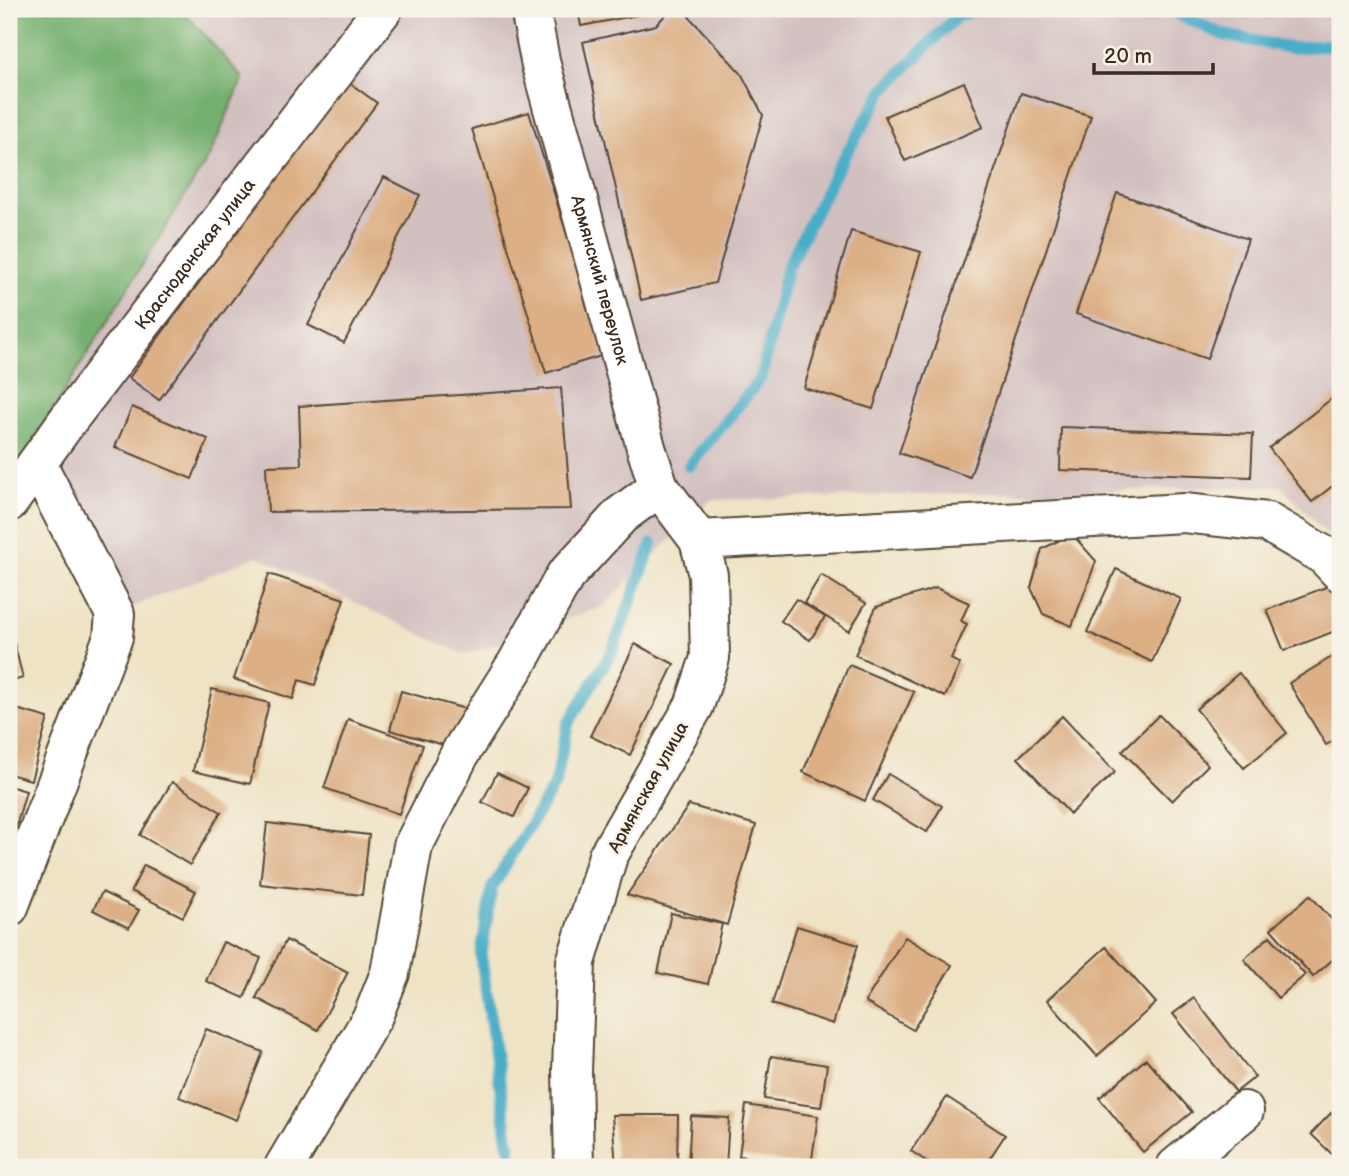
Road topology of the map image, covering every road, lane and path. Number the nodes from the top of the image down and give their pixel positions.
1 (383, 9) edge
2 (530, 9) edge
3 (37, 464) junction
4 (659, 487) junction
5 (9, 502) edge
6 (703, 557) junction
7 (1340, 572) edge
8 (9, 907) edge
9 (1244, 1111) dead end
10 (284, 1167) edge
11 (574, 1167) edge
12 (1176, 1167) edge

1 - 3 street, Краснодонская улица
2 - 4 street, Армянский переулок
3 - 5 street, Краснодонская улица
3 - 8 street
4 - 6 street, Армянский переулок
4 - 10 street
6 - 7 street
6 - 11 street, Армянская улица
9 - 12 street

